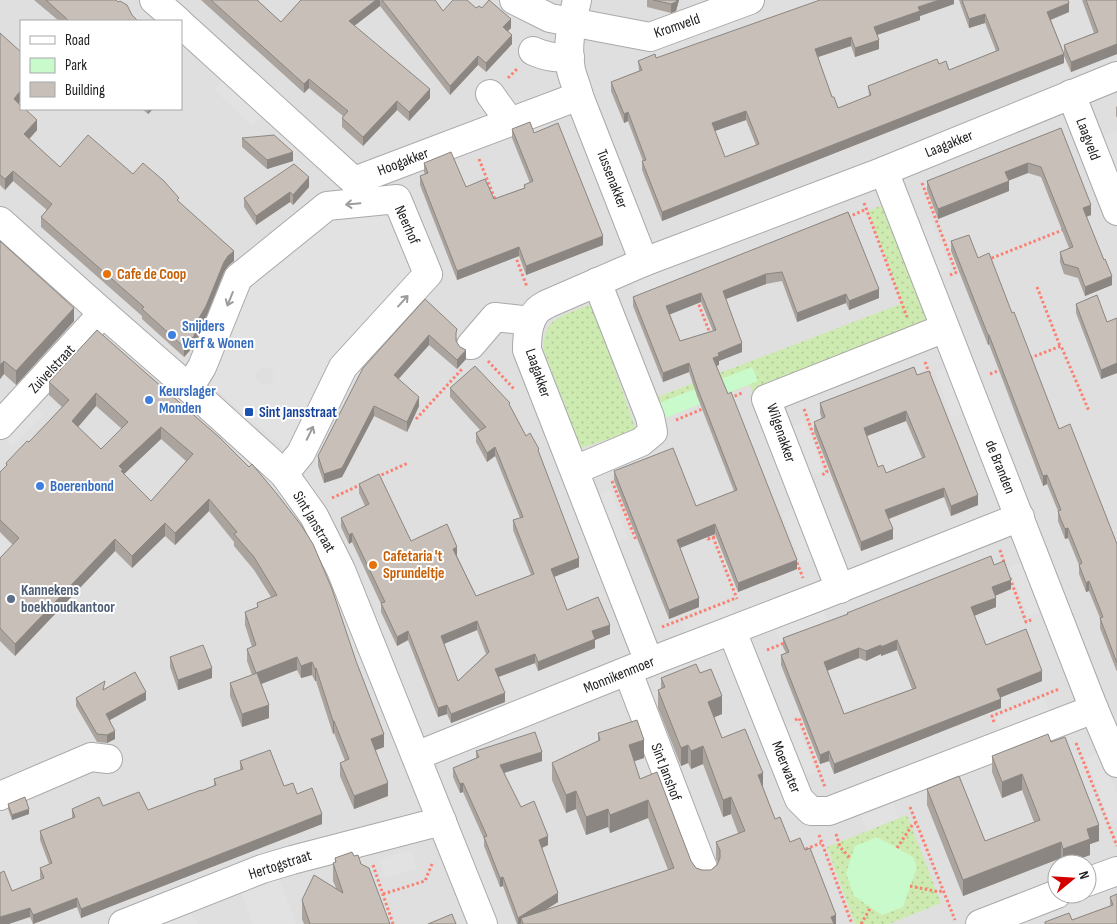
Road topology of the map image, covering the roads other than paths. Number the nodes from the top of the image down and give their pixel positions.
1 (154, 0) edge
2 (514, 0) edge
3 (750, 0) edge
4 (574, 11) edge
5 (177, 20) edge
6 (182, 25) edge
7 (533, 51) dead end
8 (570, 58) junction
9 (1117, 76) edge
10 (490, 94) dead end
11 (1071, 94) junction
12 (579, 96) junction
13 (510, 122) junction
14 (884, 171) junction
15 (1117, 211) edge
16 (0, 221) edge
17 (644, 262) junction
18 (597, 282) junction
19 (103, 313) junction
20 (534, 316) junction
21 (944, 328) junction
22 (475, 348) road end
23 (189, 388) junction
24 (0, 425) edge
25 (575, 470) junction
26 (284, 474) junction
27 (1020, 517) junction
28 (840, 588) junction
29 (739, 628) junction
30 (638, 667) junction
31 (1094, 709) junction
32 (416, 756) junction
33 (108, 759) dead end
34 (1117, 764) edge
35 (0, 796) edge
36 (442, 821) junction
37 (1117, 871) edge
38 (705, 873) edge
39 (1097, 878) edge
40 (1047, 898) edge
41 (123, 924) edge
42 (484, 924) edge
43 (980, 924) edge

1 - 5 street
2 - 4 street, Kromveld
3 - 4 street, Kromveld
4 - 8 street
6 - 13 street, Hoogakker
7 - 8 street
8 - 12 street
9 - 11 street, Laagakker
10 - 13 street
11 - 14 street, Laagakker
11 - 15 street, Laagveld
12 - 13 street, Hoogakker
12 - 17 street, Tussenakker
14 - 17 street, Laagakker
14 - 21 street, de Branden
16 - 19 street, Sint Janstraat
17 - 18 street, Laagakker
18 - 20 street, Laagakker
18 - 25 street
19 - 23 street, Sint Janstraat
19 - 24 street, Zuivelstraat
20 - 22 street
20 - 25 street, Laagakker
21 - 27 street, de Branden
21 - 28 street, Wilgenakker
23 - 26 street, Sint Janstraat
26 -> 23 street, Neerhof
25 - 30 street, Laagakker
26 - 32 street, Sint Janstraat
27 - 28 street, Monnikenmoer
27 - 31 street, de Branden
28 - 29 street, Monnikenmoer
29 - 30 street, Monnikenmoer
29 - 31 street, Moerwater
30 - 32 street, Monnikenmoer
30 - 38 street, Sint Janshof
31 - 34 street, de Branden
32 - 36 street, Sint Janstraat
33 - 35 street
36 - 41 street, Hertogstraat
36 - 42 street, Sint Janstraat
37 - 39 street
40 - 43 street

